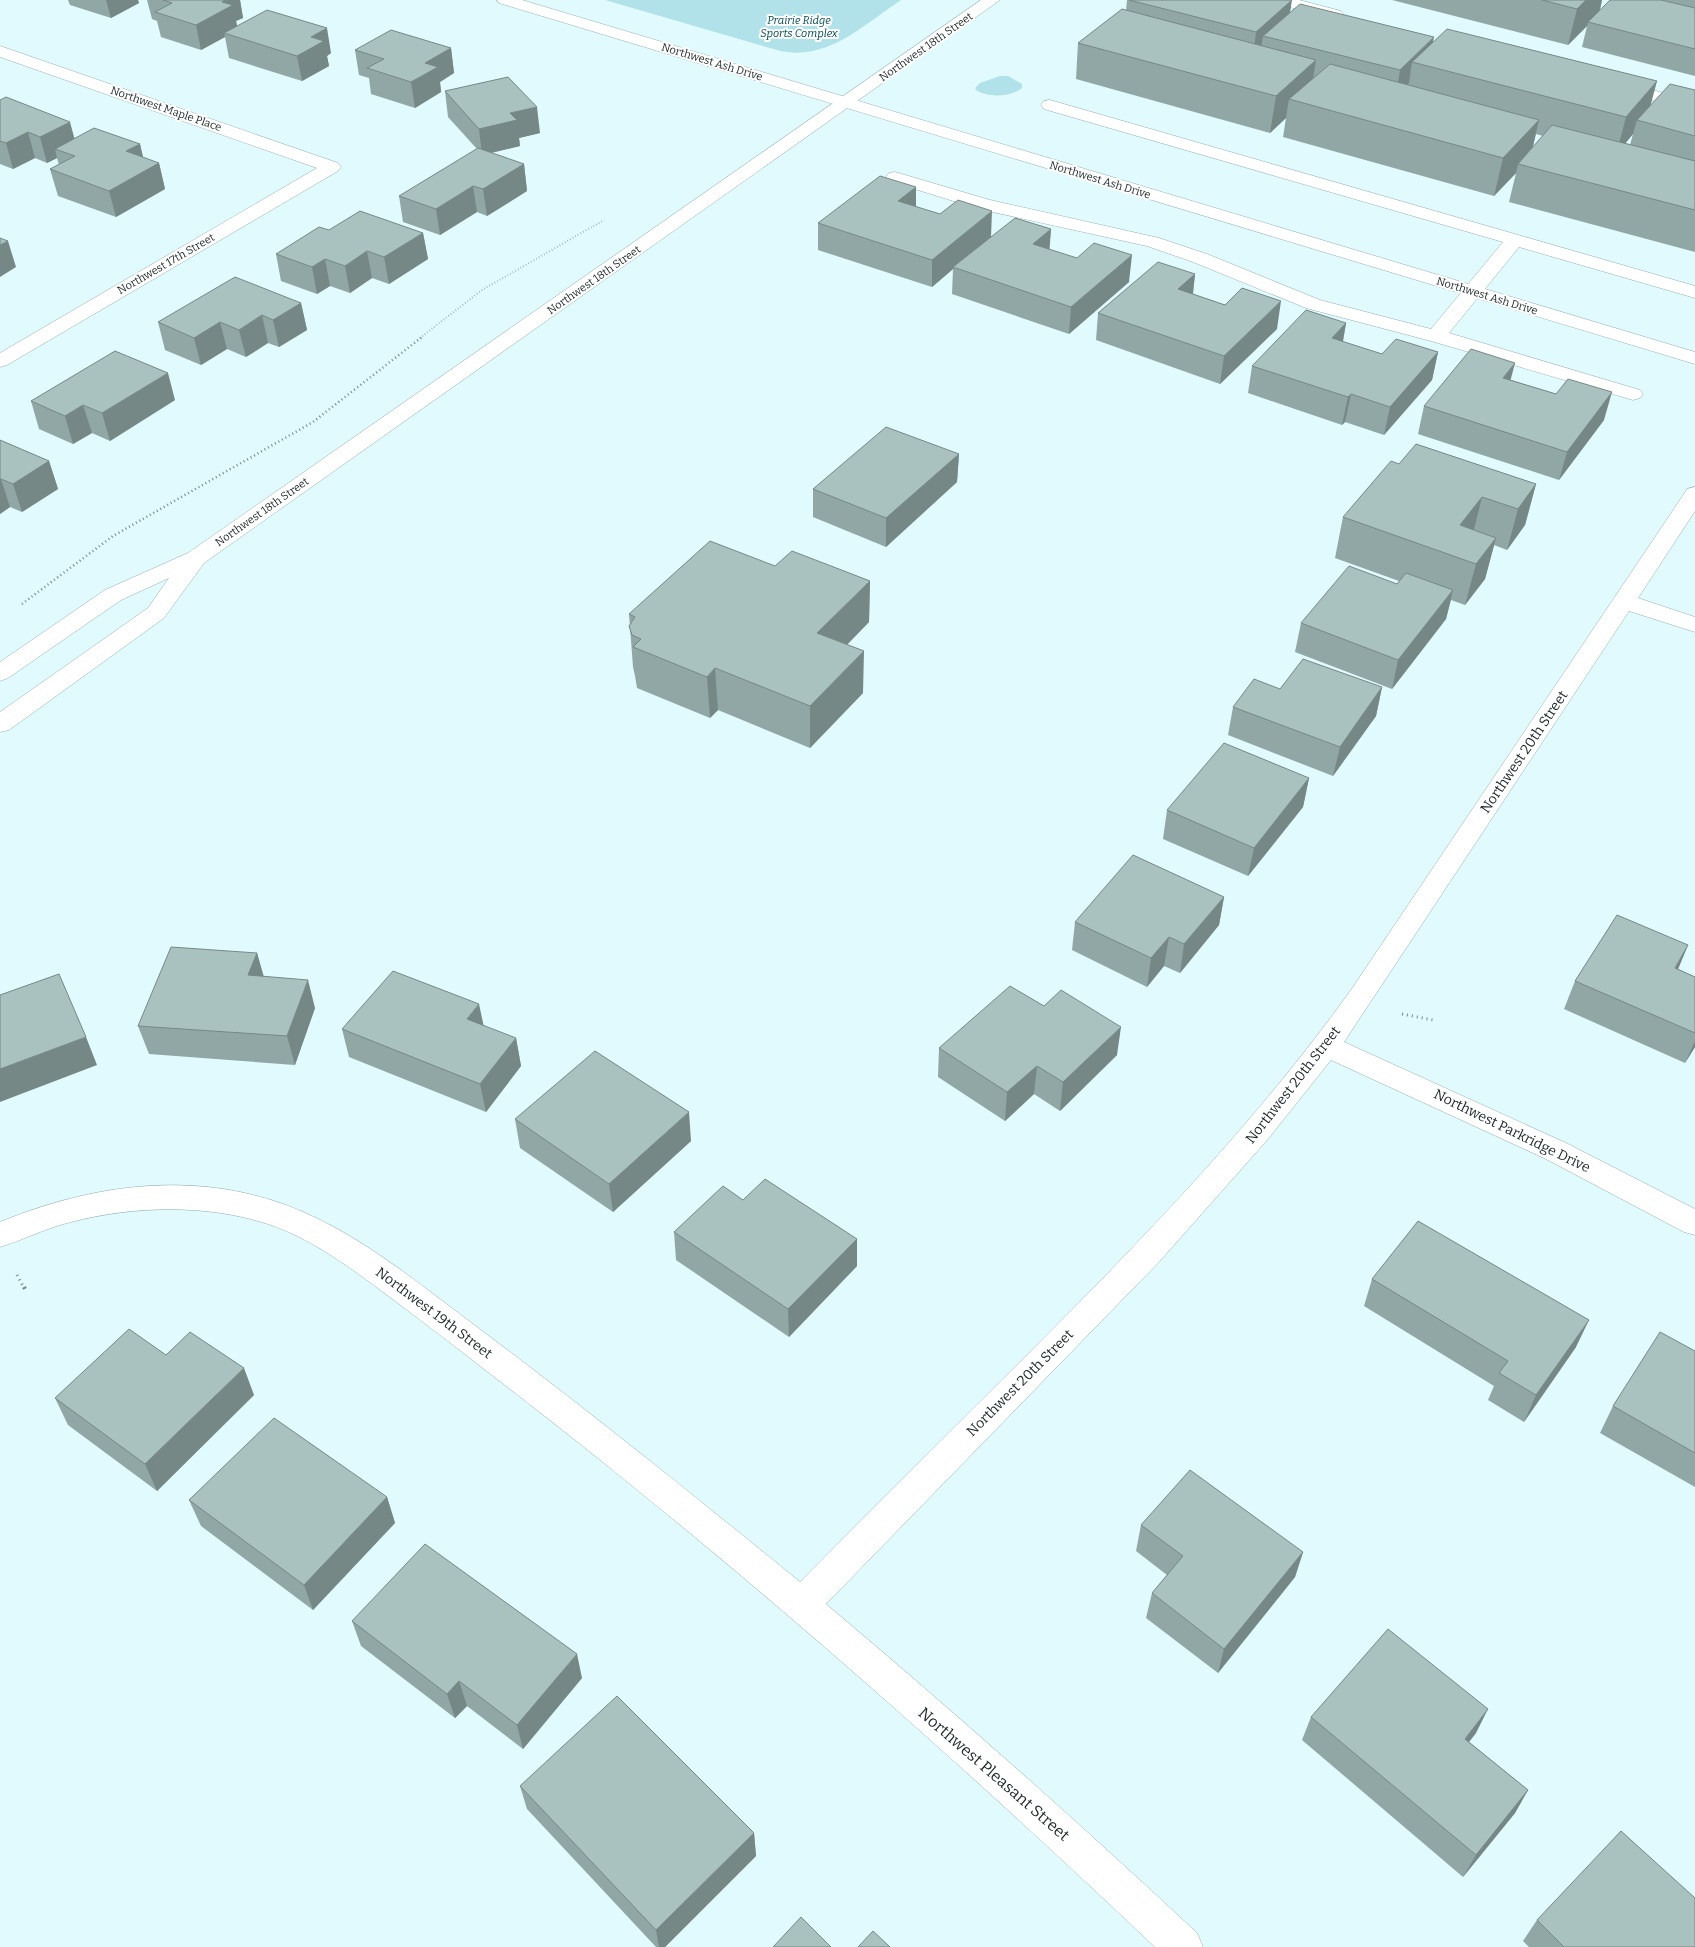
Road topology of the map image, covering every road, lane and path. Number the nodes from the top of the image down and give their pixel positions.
1 (504, 0) edge
2 (992, 0) edge
3 (1280, 0) edge
4 (1348, 17) edge
5 (0, 51) edge
6 (1599, 81) edge
7 (847, 103) junction
8 (1050, 105) dead end
9 (1695, 106) edge
10 (332, 167) joint
11 (895, 177) dead end
12 (611, 216) dead end
13 (1515, 240) junction
14 (1472, 291) junction
15 (1695, 292) edge
16 (1436, 336) junction
17 (1695, 358) edge
18 (0, 361) edge
19 (1633, 394) dead end
20 (1695, 494) edge
21 (196, 558) junction
22 (1624, 601) junction
23 (22, 604) dead end
24 (1695, 625) edge
25 (0, 674) edge
26 (0, 724) edge
27 (1326, 1046) junction
28 (1695, 1223) edge
29 (0, 1235) edge
30 (802, 1604) junction
31 (1183, 1947) edge

1 - 7 street, Northwest Ash Drive
2 - 7 street, Northwest 18th Street
3 - 4 street
5 - 10 street, Northwest Maple Place
6 - 9 street
7 - 14 street, Northwest Ash Drive
7 - 21 street, Northwest 18th Street
8 - 13 street
10 - 18 street, Northwest 17th Street
11 - 16 street
12 - 23 path
13 - 14 street
13 - 15 street
14 - 16 street
14 - 17 street, Northwest Ash Drive
16 - 19 street
20 - 22 street, Northwest 20th Street
21 - 25 street, Northwest 18th Street
21 - 26 street, Northwest 18th Street
22 - 24 street
22 - 27 street, Northwest 20th Street
27 - 28 street, Northwest Parkridge Drive
27 - 30 street, Northwest 20th Street
29 - 30 street, Northwest 19th Street
30 - 31 street, Northwest Pleasant Street

